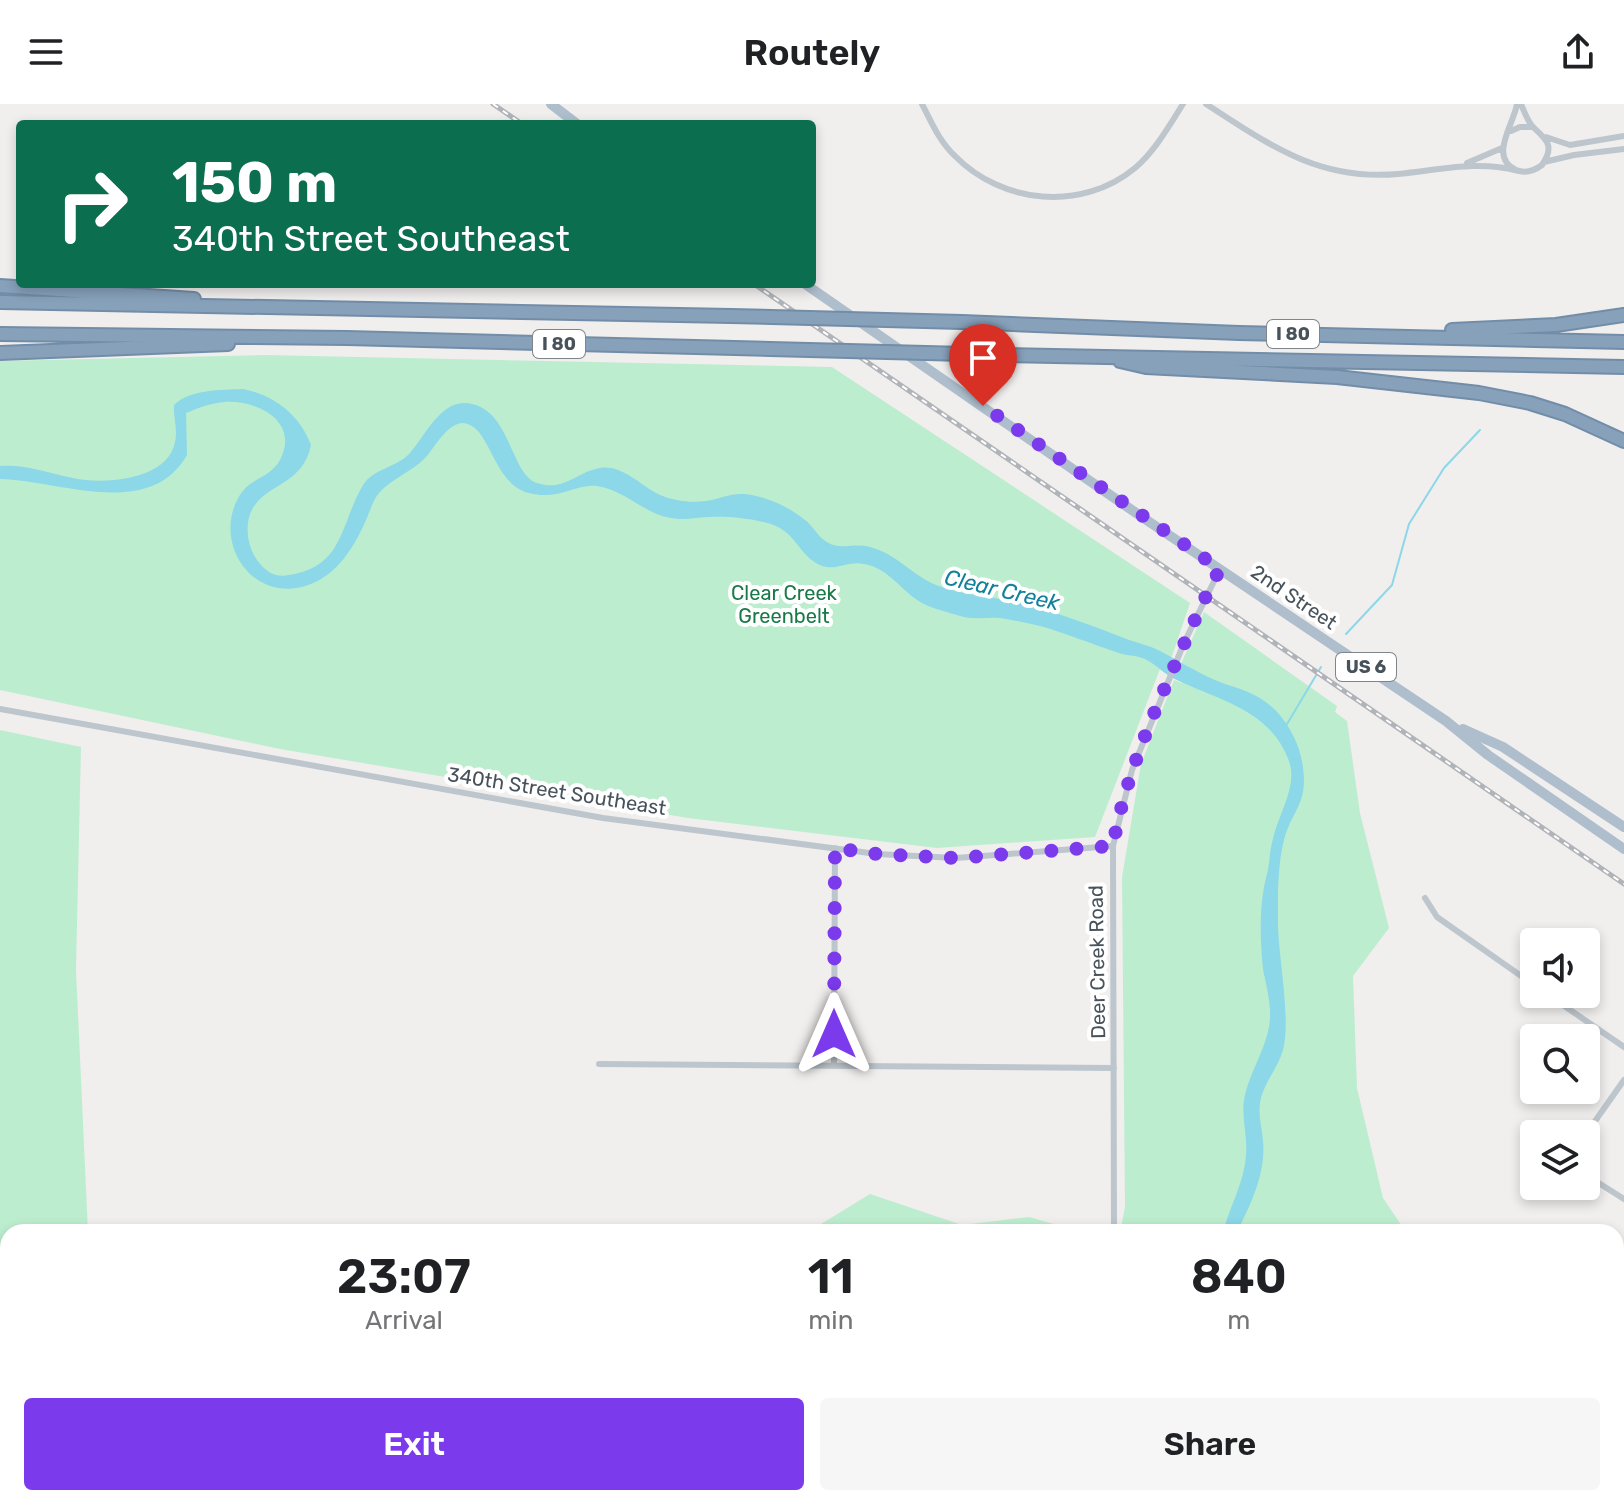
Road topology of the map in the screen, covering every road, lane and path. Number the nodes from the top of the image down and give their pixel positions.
1 (551, 104) edge
2 (922, 104) edge
3 (1183, 104) edge
4 (1206, 104) edge
5 (1519, 104) edge
6 (572, 120) edge
7 (1533, 127) junction
8 (1508, 133) junction
9 (1544, 136) junction
10 (1624, 136) edge
11 (1502, 148) junction
12 (1624, 149) edge
13 (1544, 162) junction
14 (1464, 165) junction
15 (1519, 171) junction
16 (30, 288) edge
17 (811, 288) edge
18 (0, 302) edge
19 (357, 310) junction
20 (1624, 315) edge
21 (0, 334) edge
22 (1348, 335) junction
23 (347, 338) junction
24 (1624, 342) edge
25 (0, 353) edge
26 (1098, 355) junction
27 (1624, 367) edge
28 (1624, 441) edge
29 (1220, 569) junction
30 (0, 709) edge
31 (1446, 721) junction
32 (1624, 827) edge
33 (1113, 846) junction
34 (835, 848) junction
35 (1624, 849) edge
36 (1425, 898) dead end
37 (1520, 975) edge
38 (1567, 1008) edge
39 (1624, 1047) edge
40 (599, 1064) dead end
41 (834, 1065) junction
42 (1114, 1068) junction
43 (1624, 1080) edge
44 (1596, 1120) edge
45 (1600, 1184) edge
46 (1624, 1199) edge
47 (1114, 1224) edge

1 - 6 main road
2 - 3 street
4 - 14 street
5 - 7 street
5 - 8 street
7 - 8 street
7 - 9 street
8 - 11 street
9 - 10 street
9 - 13 street
11 - 14 street
11 - 15 street
12 - 13 street
13 - 15 street
14 - 15 street
16 - 19 highway
17 - 29 main road, 2nd Street / US 6
18 - 19 highway, I 80
19 - 22 highway, I 80, bridge
20 - 22 highway
21 - 23 highway, I 80
22 - 24 highway, I 80
23 - 25 highway
23 - 26 highway, I 80, bridge
26 - 27 highway, I 80
26 - 28 highway
29 - 31 main road, 2nd Street / US 6
29 - 33 street, Deer Creek Road
30 - 34 street, 340th Street Southeast
31 - 32 main road, 2nd Street / US 6
31 - 35 main road, 2nd Street / US 6
33 - 34 street, 340th Street Southeast
33 - 42 street, Deer Creek Road
34 - 41 street
36 - 37 street
38 - 39 street
40 - 41 street
41 - 42 street
42 - 47 street, Deer Creek Road
43 - 44 street
45 - 46 street

